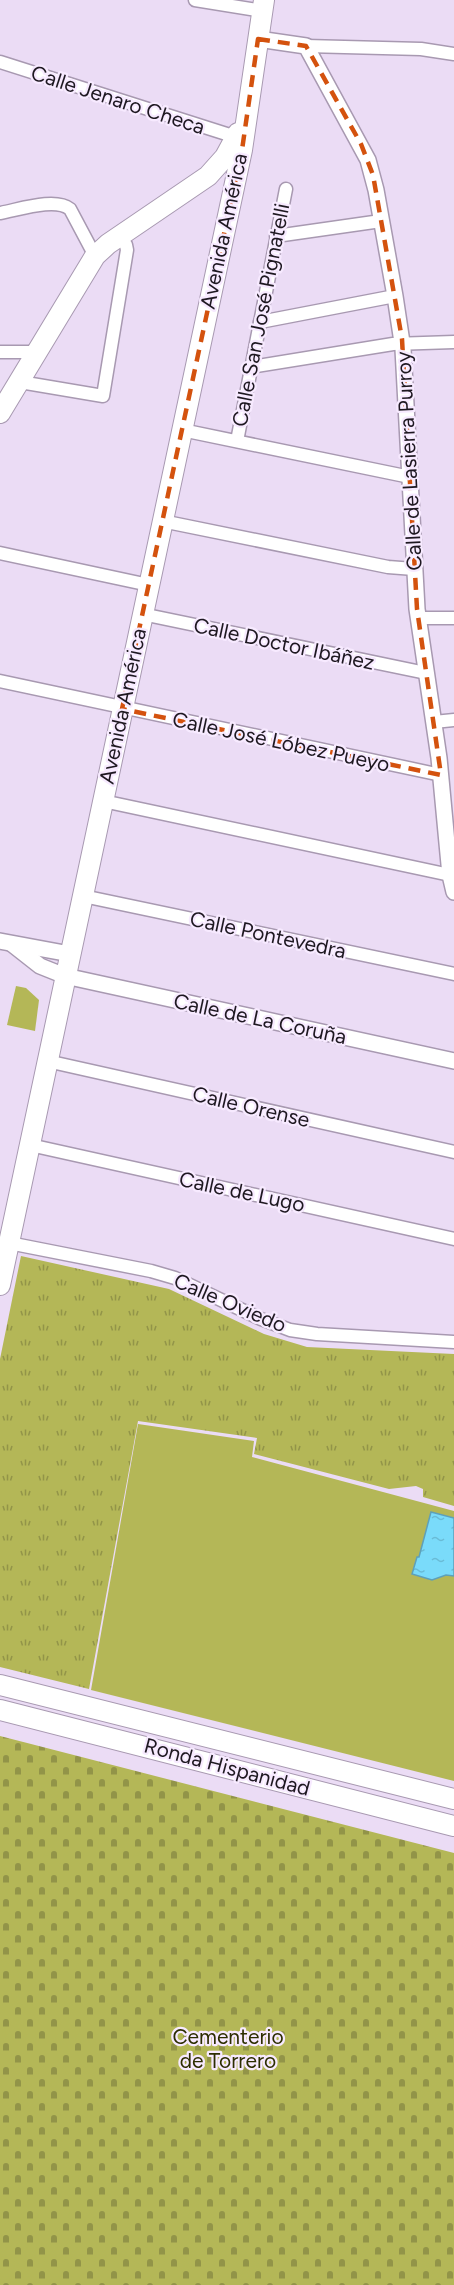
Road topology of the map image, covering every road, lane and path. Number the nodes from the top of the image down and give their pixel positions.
1 (195, 0) edge
2 (264, 6) edge
3 (258, 39) junction
4 (306, 46) junction
5 (454, 54) edge
6 (0, 62) edge
7 (240, 132) junction
8 (200, 182) junction
9 (285, 189) dead end
10 (229, 207) junction
11 (0, 213) edge
12 (381, 221) junction
13 (119, 237) junction
14 (276, 237) junction
15 (95, 256) junction
16 (395, 296) junction
17 (260, 322) junction
18 (454, 342) edge
19 (403, 343) junction
20 (0, 352) edge
21 (38, 352) junction
22 (251, 367) junction
23 (20, 382) junction
24 (1, 408) edge
25 (182, 430) junction
26 (237, 441) junction
27 (411, 477) junction
28 (162, 521) junction
29 (0, 553) edge
30 (414, 569) junction
31 (149, 585) junction
32 (142, 614) junction
33 (418, 618) junction
34 (454, 618) edge
35 (426, 673) junction
36 (0, 681) edge
37 (122, 709) junction
38 (454, 720) edge
39 (434, 722) junction
40 (441, 775) junction
41 (103, 801) junction
42 (449, 819) edge
43 (450, 874) junction
44 (454, 892) edge
45 (83, 896) junction
46 (6, 943) edge
47 (70, 954) junction
48 (454, 974) edge
49 (65, 976) junction
50 (47, 1061) junction
51 (454, 1061) edge
52 (30, 1145) junction
53 (454, 1152) edge
54 (454, 1239) edge
55 (9, 1243) junction
56 (0, 1285) edge
57 (454, 1342) edge
58 (0, 1685) edge
59 (0, 1710) edge
60 (454, 1799) edge
61 (454, 1826) edge

1 - 2 street
2 - 3 main road, Avenida América
3 - 4 street
3 - 7 main road, Avenida América
4 - 5 street
4 - 12 street, Calle de Lasierra Purroy
6 - 7 street, Calle Jenaro Checa
7 - 8 main road
7 - 10 main road, Avenida América
8 - 10 main road
8 - 13 main road
9 - 14 street, Calle San José Pignatelli
10 - 25 main road, Avenida América
11 - 15 street
12 - 14 street
12 - 16 street, Calle de Lasierra Purroy
13 - 15 main road
13 - 23 street
14 - 17 street, Calle San José Pignatelli
15 - 21 main road
16 - 17 street
16 - 19 street, Calle de Lasierra Purroy
17 - 22 street, Calle San José Pignatelli
18 - 19 street
19 - 22 street
19 - 27 street, Calle de Lasierra Purroy
20 - 21 street
21 - 23 main road
22 - 26 street, Calle San José Pignatelli
23 - 24 main road
25 - 26 street
25 - 28 main road, Avenida América
26 - 27 street
27 - 30 street, Calle de Lasierra Purroy
28 - 30 street
28 - 31 main road, Avenida América
29 - 31 street
30 - 33 street, Calle de Lasierra Purroy
31 - 32 main road, Avenida América
32 - 35 street, Calle Doctor Ibáñez
32 - 37 main road, Avenida América
33 - 34 street
33 - 35 street, Calle de Lasierra Purroy
35 - 39 street, Calle de Lasierra Purroy
36 - 37 street, Calle José Lóbez Pueyo
37 - 40 street, Calle José Lóbez Pueyo
37 - 41 main road, Avenida América
38 - 39 street
39 - 40 street, Calle de Lasierra Purroy
40 - 42 street, Calle de Lasierra Purroy
41 - 43 street
41 - 45 main road, Avenida América
42 - 43 street, Calle de Lasierra Purroy
43 - 44 street, Calle de Lasierra Purroy
45 - 47 main road, Avenida América
45 - 48 street, Calle Pontevedra
46 - 47 street
46 - 49 street, Calle de La Coruña
47 - 49 main road, Avenida América
49 - 50 main road, Avenida América
49 - 51 street, Calle de La Coruña
50 - 52 main road, Avenida América
50 - 53 street, Calle Orense
52 - 54 street, Calle de Lugo
52 - 55 main road, Avenida América
55 - 56 main road, Avenida América
55 - 57 street, Calle Oviedo
58 - 60 main road, Ronda Hispanidad
59 - 61 main road, Ronda Hispanidad

